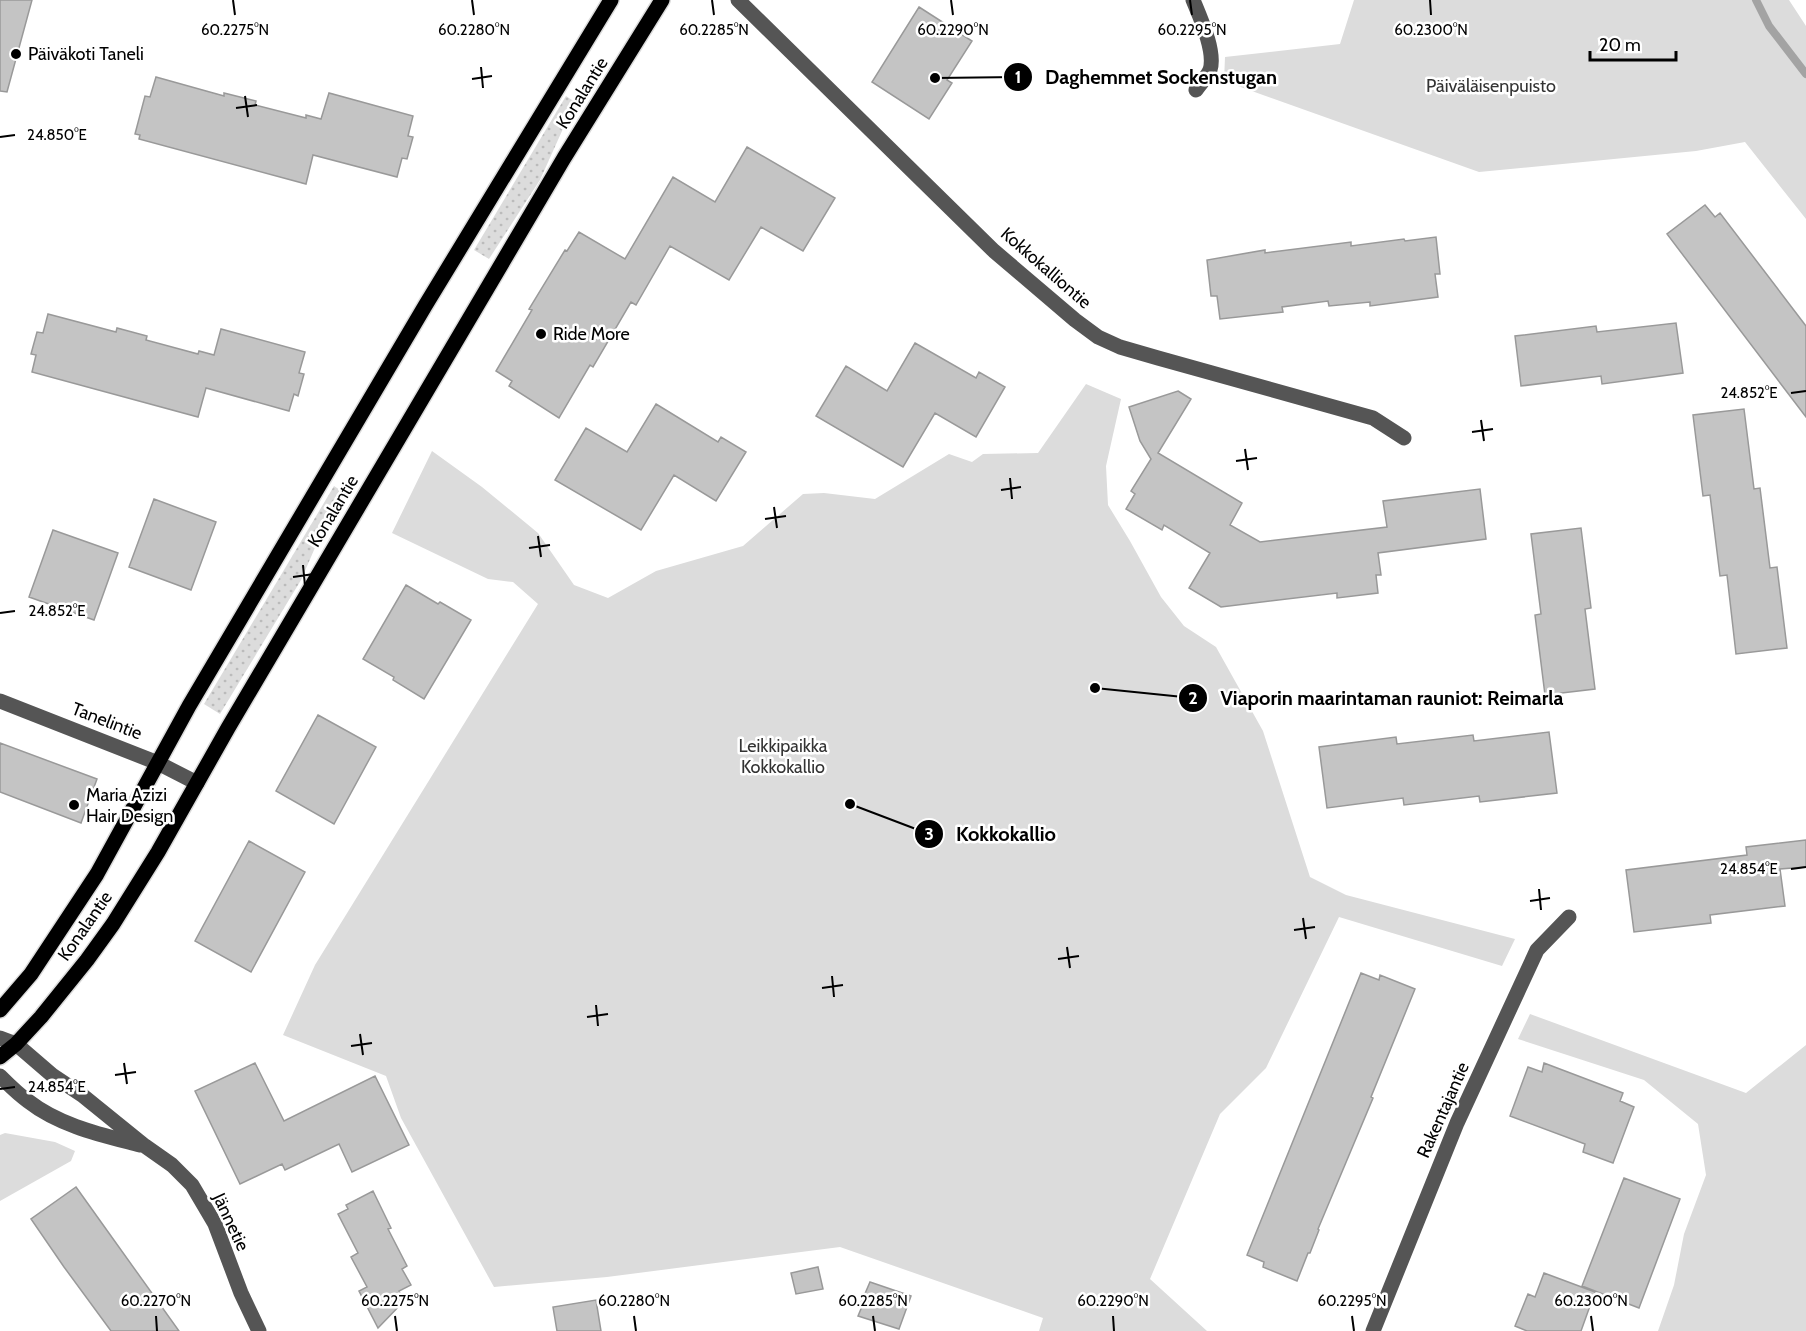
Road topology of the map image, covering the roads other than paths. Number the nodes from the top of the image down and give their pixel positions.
1 (611, 0) edge
2 (662, 0) edge
3 (738, 0) edge
4 (1192, 0) edge
5 (1196, 90) dead end
6 (1404, 438) dead end
7 (0, 701) edge
8 (158, 763) junction
9 (197, 783) junction
10 (1569, 917) dead end
11 (0, 1010) edge
12 (0, 1038) edge
13 (16, 1044) junction
14 (0, 1057) edge
15 (0, 1076) edge
16 (145, 1146) junction
17 (259, 1331) edge
18 (1373, 1331) edge

1 - 8 main road, Konalantie
2 - 9 main road, Konalantie
3 - 6 street, Kokkokalliontie
4 - 5 street
7 - 8 street, Tanelintie
8 - 9 street, Tanelintie
8 - 11 main road, Konalantie
9 - 13 main road, Konalantie
10 - 18 street, Rakentajantie
12 - 13 street, Jännetie
13 - 14 main road, Konalantie
13 - 16 street, Jännetie
15 - 16 street, Jännetie
16 - 17 street, Jännetie

